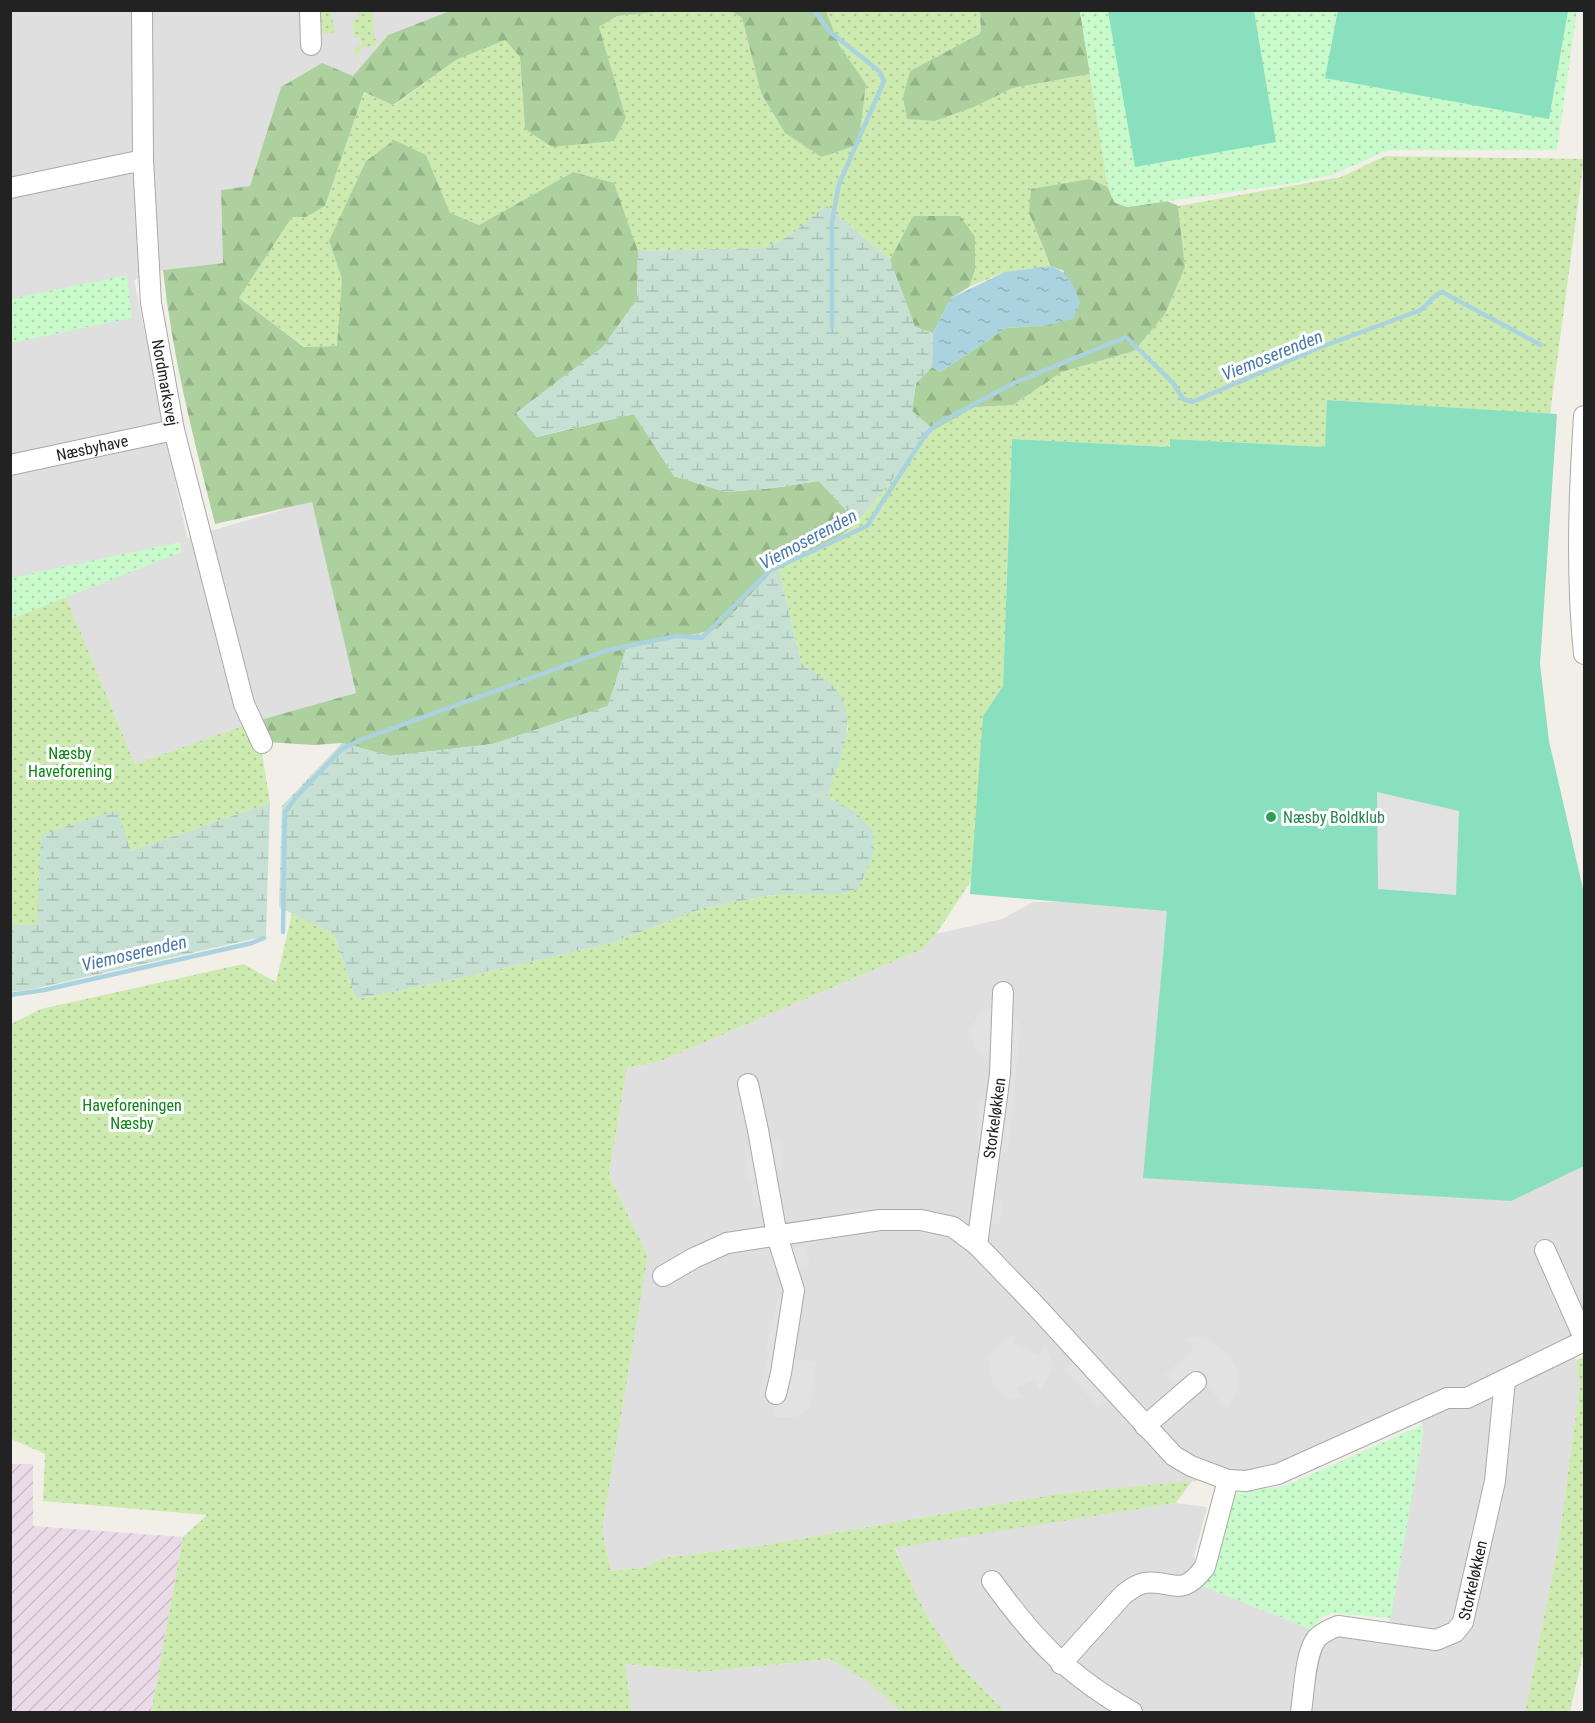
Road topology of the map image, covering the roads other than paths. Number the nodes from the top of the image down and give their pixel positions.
1 (142, 10) edge
2 (310, 10) edge
3 (311, 45) dead end
4 (143, 160) junction
5 (10, 188) edge
6 (1584, 416) edge
7 (174, 430) junction
8 (10, 465) edge
9 (1584, 654) edge
10 (262, 742) dead end
11 (1003, 992) dead end
12 (748, 1084) dead end
13 (777, 1236) junction
14 (977, 1245) junction
15 (1545, 1250) dead end
16 (663, 1276) dead end
17 (1584, 1340) edge
18 (1505, 1380) junction
19 (1196, 1382) dead end
20 (776, 1394) dead end
21 (1145, 1425) junction
22 (1228, 1480) junction
23 (992, 1581) dead end
24 (1061, 1664) junction
25 (1132, 1713) edge
26 (1301, 1713) edge

1 - 4 street, Nordmarksvej
2 - 3 street
4 - 5 street
4 - 7 street, Nordmarksvej
6 - 9 street
7 - 8 street, Næsbyhave
7 - 10 street, Nordmarksvej
11 - 14 street, Storkeløkken
12 - 13 street
13 - 14 street
13 - 16 street
13 - 20 street
14 - 21 street
15 - 17 street
17 - 18 street
18 - 22 street
18 - 26 street, Storkeløkken
19 - 21 street
21 - 22 street
22 - 24 street
23 - 24 street
24 - 25 street

